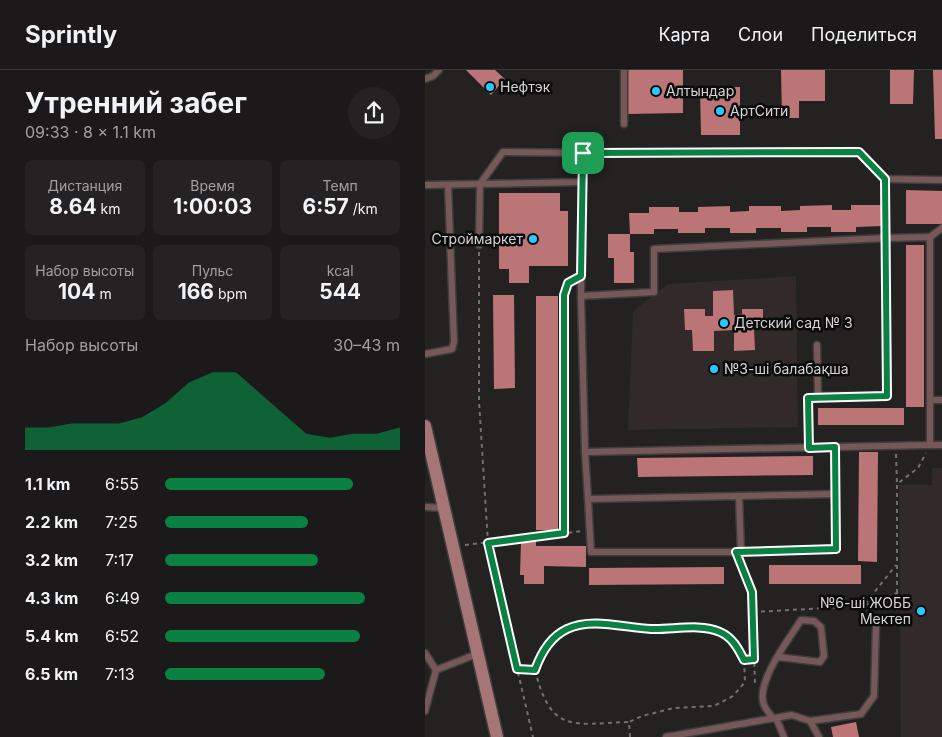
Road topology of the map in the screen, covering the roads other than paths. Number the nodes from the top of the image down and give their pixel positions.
1 (439, 70) edge
2 (624, 70) edge
3 (425, 79) edge
4 (624, 124) dead end
5 (583, 153) junction
6 (885, 179) junction
7 (942, 180) edge
8 (582, 182) junction
9 (480, 184) junction
10 (425, 185) edge
11 (448, 185) junction
12 (942, 228) edge
13 (930, 237) junction
14 (885, 238) junction
15 (479, 245) road end
16 (581, 296) junction
17 (817, 345) dead end
18 (425, 354) edge
19 (930, 400) junction
20 (942, 400) edge
21 (425, 426) edge
22 (930, 445) junction
23 (942, 445) edge
24 (835, 447) junction
25 (585, 452) junction
26 (835, 494) junction
27 (739, 496) junction
28 (587, 499) junction
29 (425, 507) edge
30 (444, 508) junction
31 (739, 552) junction
32 (876, 626) road end
33 (425, 653) edge
34 (477, 654) junction
35 (778, 658) junction
36 (436, 670) junction
37 (425, 711) edge
38 (775, 718) junction
39 (810, 721) junction
40 (497, 737) edge
41 (666, 737) edge
42 (784, 737) edge
43 (819, 737) edge

1 - 3 lane
2 - 4 lane
5 - 6 lane
5 - 8 lane
5 - 9 lane
6 - 7 lane
6 - 14 lane
8 - 9 lane
8 - 16 lane
9 - 11 lane
9 - 15 lane
10 - 11 lane
11 - 18 lane
12 - 13 lane
13 - 14 lane
13 - 19 lane
14 - 16 lane
14 - 17 lane
16 - 25 lane
19 - 20 lane
19 - 22 lane
21 - 30 main road
22 - 23 lane
22 - 24 lane
24 - 25 lane
24 - 26 lane
25 - 28 lane
26 - 27 lane
26 - 31 lane
27 - 28 lane
27 - 31 lane
28 - 31 lane
29 - 30 lane
30 - 34 main road
32 - 39 lane
33 - 36 lane
34 - 36 lane
34 - 40 main road
35 - 35 lane
35 - 38 lane
36 - 37 lane
38 - 39 lane
38 - 41 lane
38 - 42 lane
39 - 43 lane

